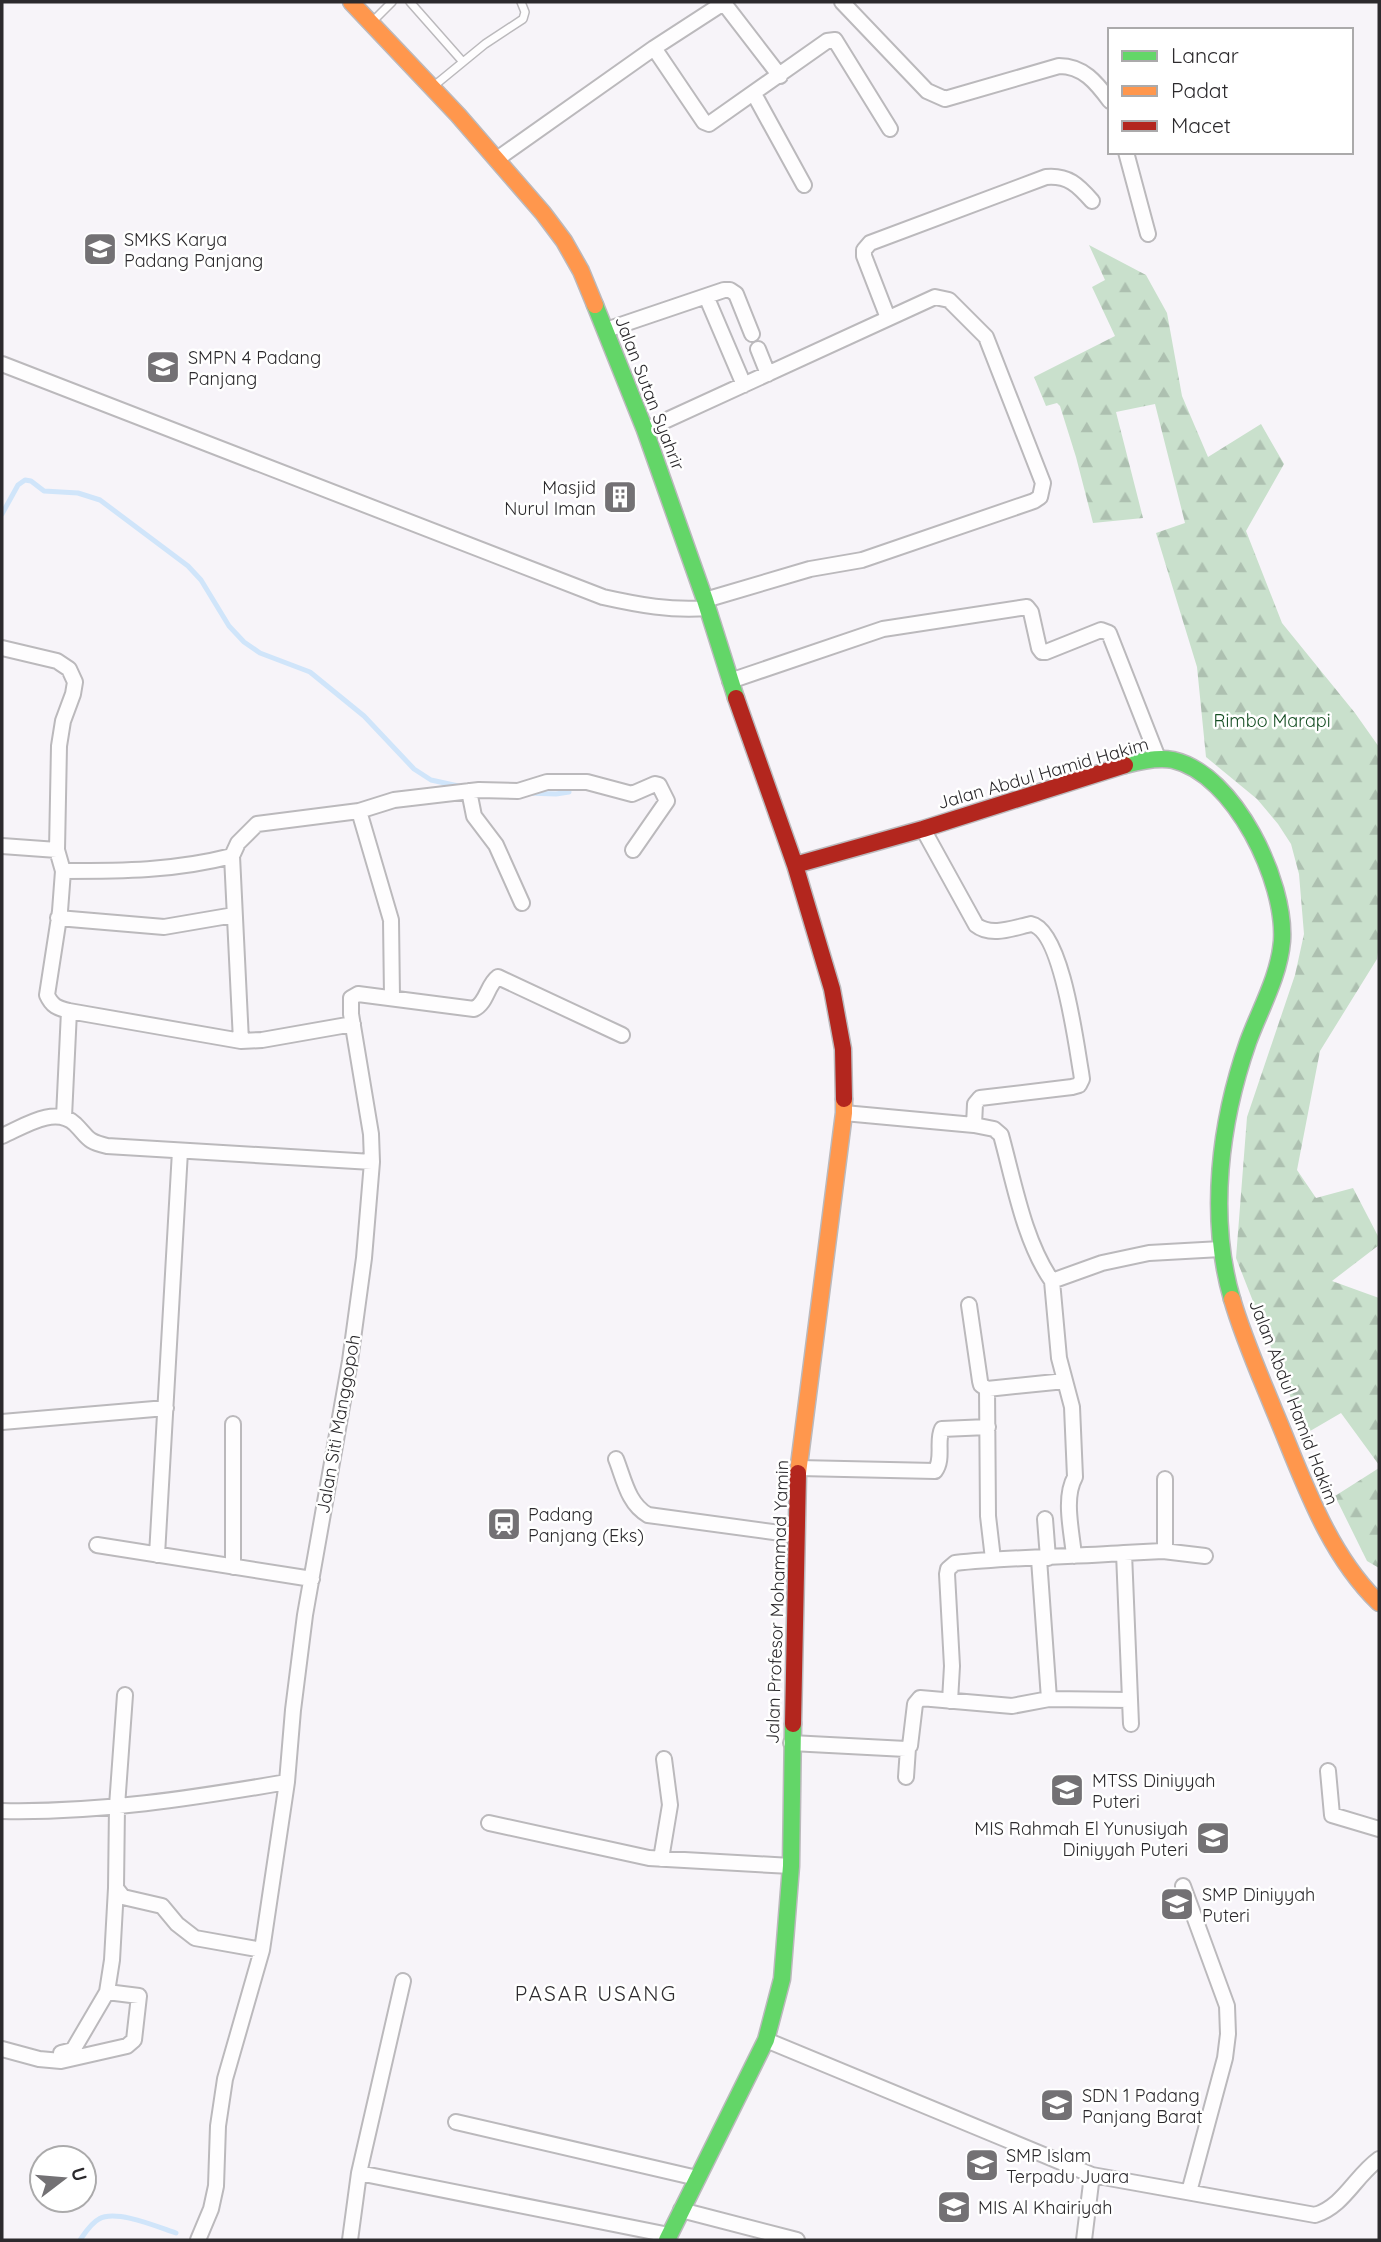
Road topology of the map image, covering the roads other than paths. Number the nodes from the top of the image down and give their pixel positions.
1 (351, 2) edge
2 (391, 2) edge
3 (410, 2) edge
4 (520, 2) edge
5 (724, 2) edge
6 (842, 2) edge
7 (372, 23) junction
8 (654, 48) junction
9 (463, 62) junction
10 (780, 76) junction
11 (432, 87) junction
12 (754, 94) junction
13 (1108, 98) edge
14 (890, 129) dead end
15 (1127, 154) edge
16 (497, 159) junction
17 (804, 185) dead end
18 (1092, 201) dead end
19 (1148, 234) dead end
20 (706, 296) junction
21 (888, 318) junction
22 (606, 330) junction
23 (752, 334) dead end
24 (758, 349) dead end
25 (2, 364) edge
26 (768, 374) junction
27 (744, 385) junction
28 (645, 430) junction
29 (706, 604) junction
30 (2, 648) edge
31 (730, 681) junction
32 (1158, 758) junction
33 (469, 791) junction
34 (359, 811) junction
35 (923, 829) junction
36 (2, 846) edge
37 (57, 850) junction
38 (633, 850) dead end
39 (232, 856) junction
40 (795, 865) junction
41 (64, 871) junction
42 (522, 903) dead end
43 (234, 915) junction
44 (58, 918) junction
45 (392, 997) junction
46 (69, 1011) junction
47 (353, 1024) junction
48 (622, 1035) dead end
49 (241, 1041) junction
50 (844, 1113) junction
51 (64, 1117) junction
52 (974, 1125) junction
53 (2, 1136) edge
54 (180, 1151) junction
55 (372, 1162) junction
56 (1221, 1250) junction
57 (1052, 1280) junction
58 (969, 1305) dead end
59 (1065, 1381) junction
60 (987, 1389) junction
61 (166, 1408) junction
62 (2, 1422) edge
63 (233, 1424) dead end
64 (988, 1427) junction
65 (616, 1459) dead end
66 (799, 1468) junction
67 (1165, 1479) dead end
68 (1045, 1519) dead end
69 (795, 1535) junction
70 (97, 1545) dead end
71 (1165, 1551) junction
72 (1124, 1553) junction
73 (157, 1555) junction
74 (1074, 1556) junction
75 (1205, 1556) dead end
76 (993, 1559) junction
77 (1043, 1559) junction
78 (233, 1567) junction
79 (312, 1579) junction
80 (1379, 1603) edge
81 (125, 1695) dead end
82 (1049, 1699) junction
83 (1130, 1700) junction
84 (950, 1702) junction
85 (1131, 1724) dead end
86 (791, 1743) junction
87 (908, 1748) junction
88 (664, 1759) dead end
89 (1328, 1771) dead end
90 (906, 1777) dead end
91 (287, 1782) junction
92 (117, 1806) junction
93 (2, 1811) edge
94 (489, 1823) dead end
95 (1377, 1824) edge
96 (661, 1860) junction
97 (791, 1866) junction
98 (1183, 1886) dead end
99 (116, 1888) junction
100 (262, 1950) junction
101 (403, 1980) dead end
102 (107, 1992) junction
103 (766, 2040) junction
104 (2, 2049) edge
105 (61, 2053) dead end
106 (456, 2122) dead end
107 (1379, 2159) edge
108 (359, 2173) junction
109 (1092, 2175) junction
110 (698, 2178) junction
111 (1189, 2192) junction
112 (681, 2210) junction
113 (668, 2237) edge
114 (198, 2240) edge
115 (350, 2240) edge
116 (797, 2240) edge
117 (1084, 2240) edge

1 - 7 main road, Jalan Sutan Syahrir
2 - 7 lane
3 - 9 lane
4 - 9 lane
5 - 8 street
5 - 10 street
6 - 13 street
7 - 11 main road, Jalan Sutan Syahrir
8 - 12 street
8 - 16 street
9 - 11 lane
10 - 12 street
10 - 14 street
11 - 16 main road, Jalan Sutan Syahrir
12 - 17 street
15 - 19 street
16 - 22 main road, Jalan Sutan Syahrir
18 - 21 street
20 - 22 street
20 - 23 street
20 - 27 street
21 - 26 street
21 - 29 street
22 - 28 main road, Jalan Sutan Syahrir
24 - 26 street
25 - 29 street
26 - 27 street
27 - 28 street
28 - 29 main road, Jalan Sutan Syahrir
29 - 31 main road, Jalan Sutan Syahrir
30 - 37 street
31 - 32 street
31 - 40 main road, Jalan Sutan Syahrir
32 - 35 main road, Jalan Abdul Hamid Hakim
32 - 56 main road, Jalan Abdul Hamid Hakim
33 - 34 street
33 - 38 street
33 - 42 street
34 - 39 street
34 - 45 street
35 - 40 main road, Jalan Abdul Hamid Hakim
35 - 52 street
36 - 37 street
37 - 41 street
39 - 41 street
39 - 43 street
40 - 50 main road, Jalan Profesor Mohammad Yamin
41 - 44 street
43 - 44 street
43 - 49 street
44 - 46 street
45 - 47 street
45 - 48 street
46 - 49 street
46 - 51 street
47 - 49 street
47 - 55 street, Jalan Siti Manggopoh
50 - 52 street
50 - 66 main road, Jalan Profesor Mohammad Yamin
51 - 53 street
51 - 54 street
52 - 57 street
54 - 55 street
54 - 61 street
55 - 79 street, Jalan Siti Manggopoh
56 - 57 street
56 - 80 main road, Jalan Abdul Hamid Hakim
57 - 59 street
58 - 60 street
59 - 60 street
59 - 74 street
60 - 64 street
61 - 62 street
61 - 73 street
63 - 78 street
64 - 66 street
64 - 76 street
65 - 69 street
66 - 69 main road, Jalan Profesor Mohammad Yamin
67 - 71 street
68 - 77 street
69 - 86 main road, Jalan Profesor Mohammad Yamin
70 - 73 street
71 - 72 street
71 - 75 street
72 - 74 street
72 - 83 street
73 - 78 street
74 - 77 street
76 - 77 street
76 - 84 street
77 - 82 street
78 - 79 street
79 - 91 street, Jalan Siti Manggopoh
81 - 92 street
82 - 83 street
82 - 84 street
83 - 85 street
84 - 87 street
86 - 87 street
86 - 97 main road, Jalan Profesor Mohammad Yamin
87 - 90 street
88 - 96 street
89 - 95 street
91 - 92 street
91 - 100 street, Jalan Siti Manggopoh
92 - 93 street
92 - 99 street
94 - 96 street
96 - 97 street
97 - 103 main road, Jalan Profesor Mohammad Yamin
98 - 111 street
99 - 100 street
99 - 102 street
100 - 114 street, Jalan Siti Manggopoh
101 - 108 street
102 - 104 street
102 - 105 street
103 - 109 street
103 - 110 main road, Jalan Profesor Mohammad Yamin
106 - 110 street
107 - 111 street
108 - 113 street
108 - 115 street
109 - 111 street
109 - 117 street
110 - 112 main road, Jalan Profesor Mohammad Yamin
112 - 113 main road, Jalan Profesor Mohammad Yamin
112 - 116 street

